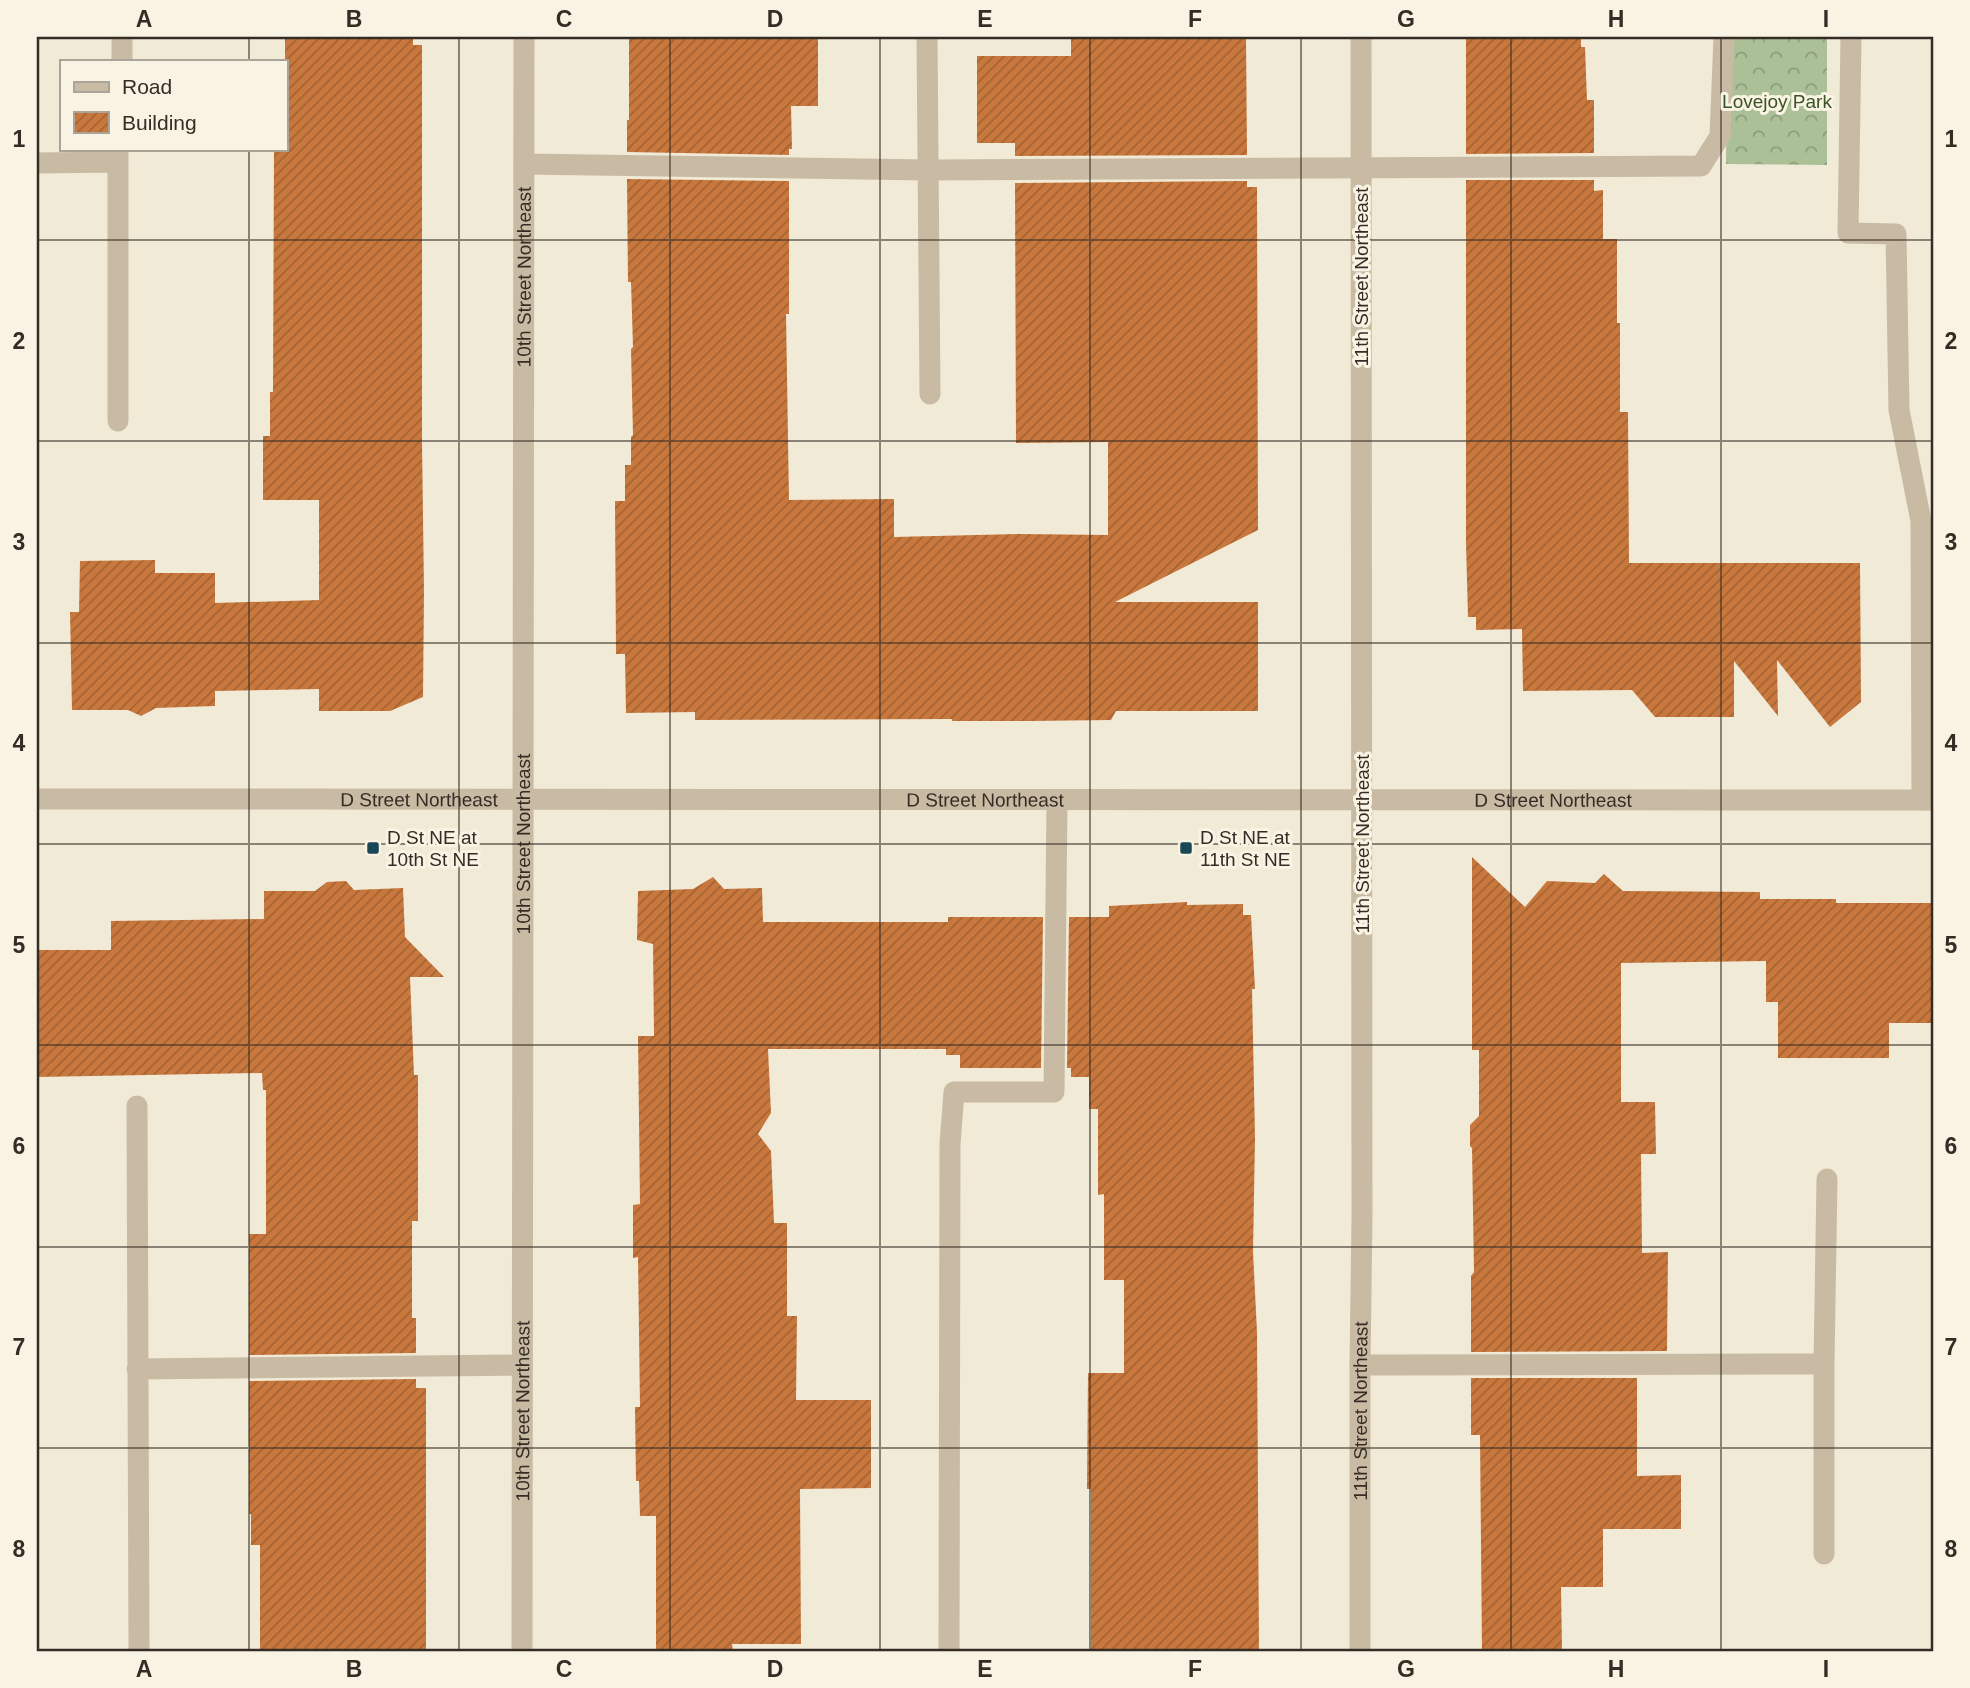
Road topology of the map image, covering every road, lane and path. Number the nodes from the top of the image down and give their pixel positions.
1 (122, 37) edge
2 (524, 37) edge
3 (927, 37) edge
4 (1361, 37) edge
5 (1724, 37) edge
6 (1851, 37) edge
7 (121, 60) edge
8 (118, 156) edge
9 (37, 163) edge
10 (524, 164) junction
11 (1361, 167) junction
12 (928, 170) junction
13 (930, 394) dead end
14 (118, 421) dead end
15 (37, 799) edge
16 (523, 799) junction
17 (1057, 800) junction
18 (1928, 800) edge
19 (1362, 801) junction
20 (136, 1106) dead end
21 (1826, 1179) dead end
22 (1824, 1364) junction
23 (522, 1365) junction
24 (1360, 1365) junction
25 (137, 1369) junction
26 (1824, 1554) dead end
27 (139, 1651) edge
28 (522, 1651) edge
29 (948, 1651) edge
30 (1360, 1651) edge

1 - 7 street
2 - 10 street, 10th Street Northeast
3 - 12 street
4 - 11 street, 11th Street Northeast
5 - 11 street
6 - 18 street
8 - 9 street
8 - 14 street
10 - 12 street
10 - 16 street, 10th Street Northeast
11 - 12 street
11 - 19 street, 11th Street Northeast
12 - 13 street
15 - 16 street, D Street Northeast
16 - 17 street, D Street Northeast
16 - 23 street, 10th Street Northeast
17 - 19 street, D Street Northeast
17 - 29 street
18 - 19 street, D Street Northeast
19 - 24 street, 11th Street Northeast
20 - 25 street
21 - 22 street
22 - 24 street
22 - 26 street
23 - 25 street
23 - 28 street, 10th Street Northeast
24 - 30 street, 11th Street Northeast
25 - 27 street

